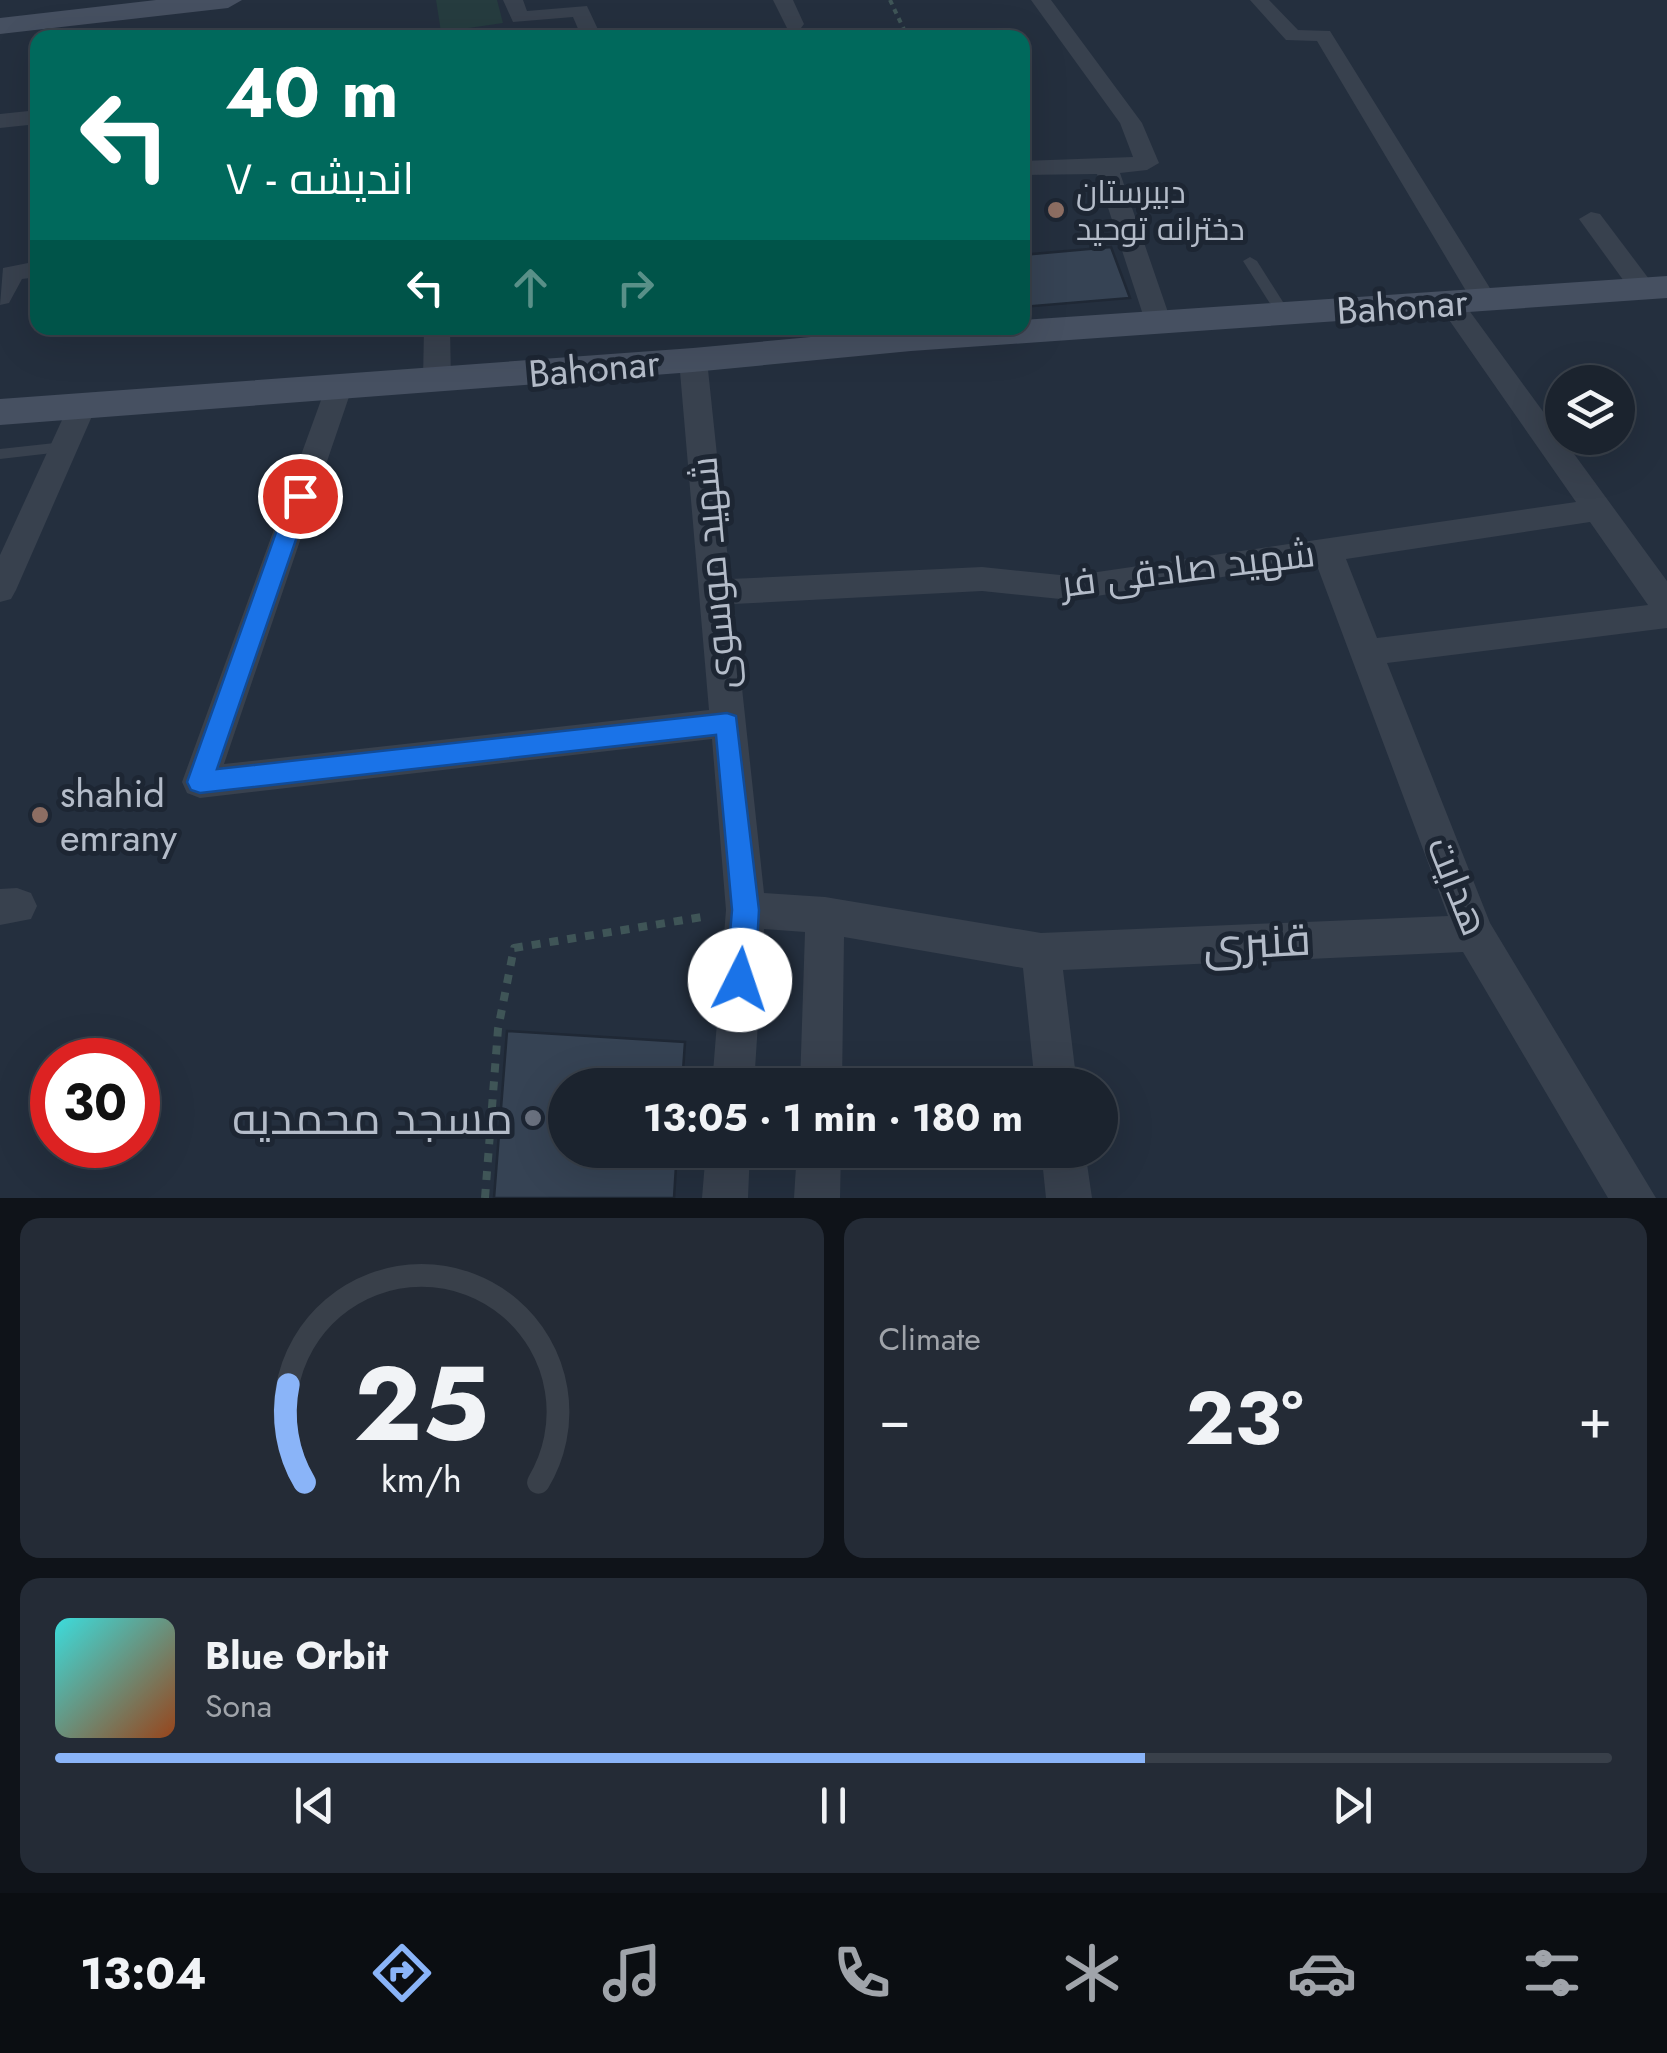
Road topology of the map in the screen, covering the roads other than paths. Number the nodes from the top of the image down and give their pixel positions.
1 (228, 0) edge
2 (513, 0) edge
3 (783, 0) edge
4 (1041, 0) edge
5 (1260, 1) edge
6 (158, 4) edge
7 (794, 24) dead end
8 (0, 26) edge
9 (589, 30) edge
10 (30, 118) edge
11 (0, 121) edge
12 (1106, 167) junction
13 (1030, 168) edge
14 (1591, 220) dead end
15 (1250, 261) dead end
16 (1655, 288) edge
17 (1468, 302) junction
18 (1282, 314) junction
19 (1158, 320) junction
20 (1030, 327) edge
21 (437, 335) edge
22 (892, 335) edge
23 (693, 360) junction
24 (437, 380) junction
25 (338, 388) junction
26 (82, 406) junction
27 (0, 412) edge
28 (64, 447) junction
29 (0, 454) edge
30 (1597, 510) junction
31 (1328, 552) junction
32 (7, 560) edge
33 (0, 590) edge
34 (716, 592) junction
35 (1667, 606) edge
36 (1667, 615) edge
37 (1368, 652) junction
38 (727, 723) junction
39 (746, 910) junction
40 (825, 915) junction
41 (1474, 932) junction
42 (1042, 952) junction
43 (734, 1068) edge
44 (821, 1068) edge
45 (1054, 1068) edge
46 (726, 1168) edge
47 (819, 1168) edge
48 (1066, 1168) edge
49 (724, 1198) edge
50 (818, 1198) edge
51 (1069, 1198) edge
52 (1633, 1198) edge

1 - 6 main road
2 - 9 street
3 - 7 street
4 - 12 street
5 - 17 street
6 - 8 main road
10 - 11 street
12 - 13 street
12 - 19 street
14 - 16 street
15 - 18 lane
16 - 17 main road, Bahonar
17 - 18 main road, Bahonar
17 - 30 street
18 - 19 main road, Bahonar
19 - 20 main road, Bahonar
21 - 24 street
22 - 23 main road, Bahonar
23 - 24 main road, Bahonar
23 - 34 street, شهید موسوی
24 - 25 main road, Bahonar
25 - 26 main road, Bahonar
25 - 38 street
26 - 27 main road, Bahonar
26 - 28 street
28 - 29 lane
28 - 32 street
30 - 31 street, شهید صادقی فر
30 - 35 street
31 - 34 street, شهید صادقی فر
31 - 37 street, هدایت
32 - 33 street
34 - 38 street, شهید موسوی
36 - 37 street
37 - 41 street, هدایت
38 - 39 street, شهید موسوی
39 - 40 street, قنبری
39 - 43 street, شهید موسوی
40 - 42 street, قنبری
40 - 44 street
41 - 42 street, قنبری
41 - 52 street, هدایت
42 - 45 street
46 - 49 street
47 - 50 street
48 - 51 street

